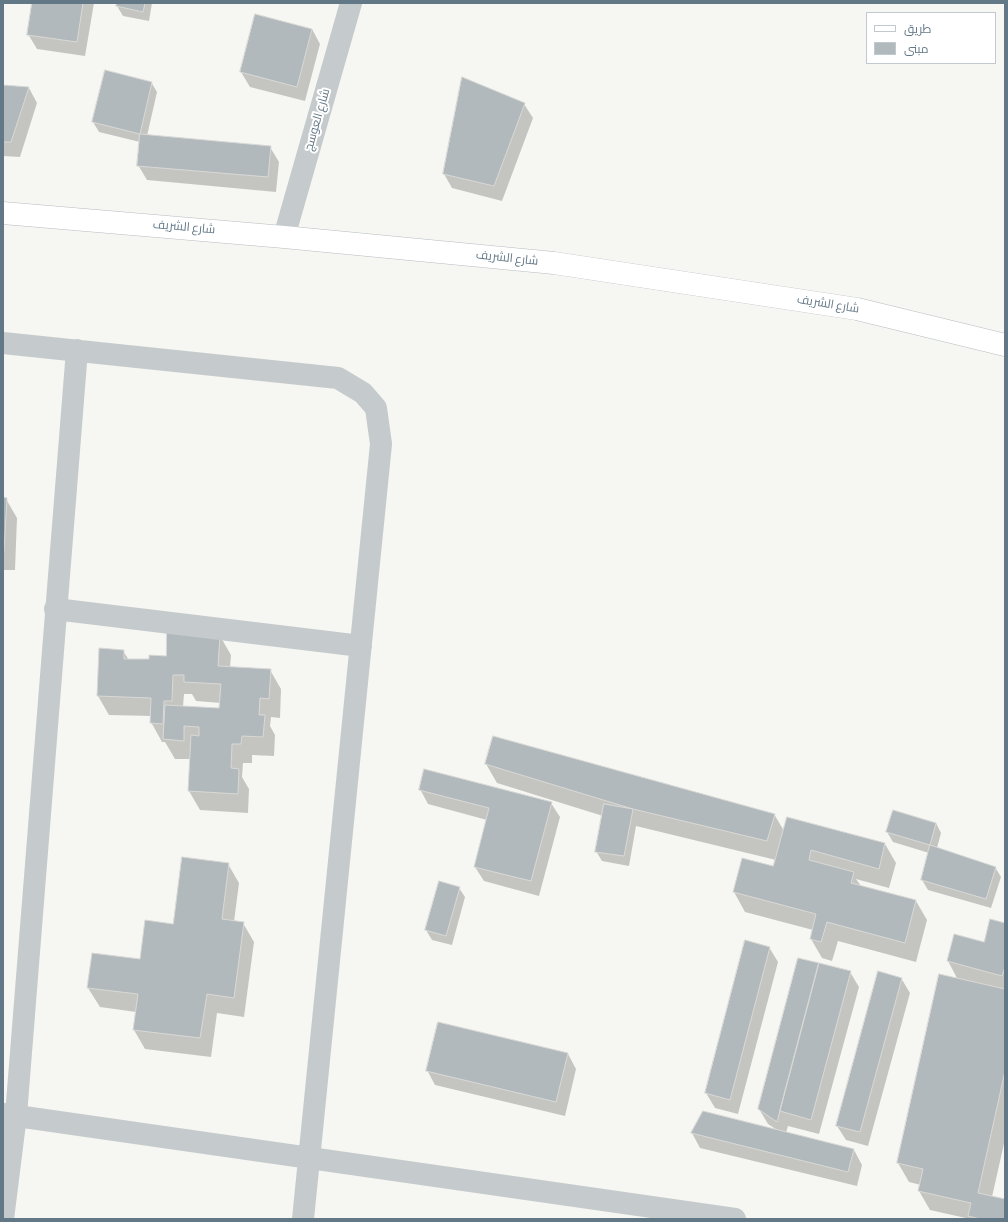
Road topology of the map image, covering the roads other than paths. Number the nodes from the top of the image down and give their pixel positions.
1 (351, 3) edge
2 (3, 213) edge
3 (284, 237) junction
4 (3, 343) edge
5 (1005, 345) edge
6 (77, 350) junction
7 (56, 609) junction
8 (361, 646) junction
9 (9, 1115) edge
10 (309, 1159) junction
11 (3, 1219) edge
12 (304, 1219) edge
13 (735, 1219) edge

1 - 3 street, شارع العوسج
2 - 3 main road, شارع الشريف
3 - 5 main road, شارع الشريف
4 - 6 street
6 - 7 street
6 - 8 street
7 - 8 street
7 - 9 street
8 - 10 street
9 - 10 street
9 - 11 street
10 - 12 street
10 - 13 street

